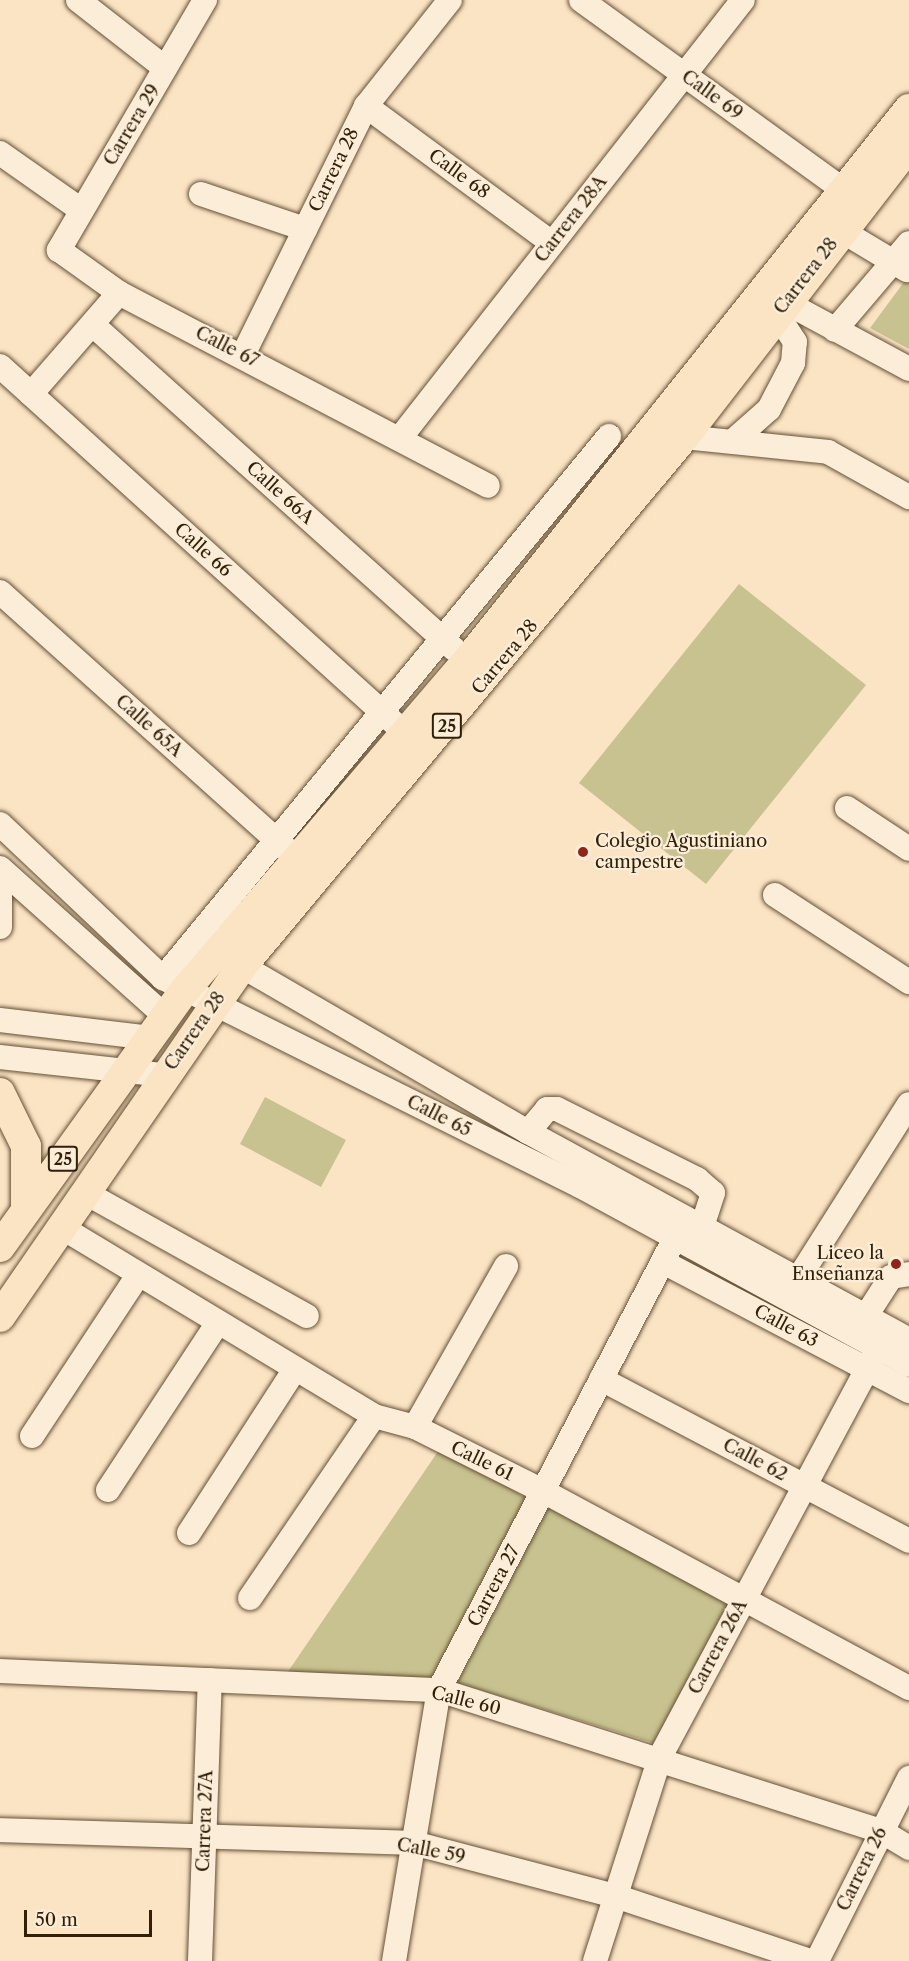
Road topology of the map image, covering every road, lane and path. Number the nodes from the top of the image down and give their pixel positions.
1 (78, 0) edge
2 (205, 0) edge
3 (450, 0) edge
4 (743, 0) edge
5 (596, 4) edge
6 (165, 69) junction
7 (685, 76) junction
8 (366, 106) junction
9 (909, 109) edge
10 (909, 146) edge
11 (0, 153) edge
12 (896, 178) edge
13 (843, 190) junction
14 (201, 194) dead end
15 (81, 210) junction
16 (305, 229) junction
17 (842, 231) junction
18 (552, 243) junction
19 (909, 243) edge
20 (59, 250) joint
21 (902, 267) edge
22 (119, 293) junction
23 (781, 308) junction
24 (93, 325) junction
25 (835, 330) junction
26 (243, 355) junction
27 (0, 366) edge
28 (909, 369) edge
29 (31, 394) junction
30 (609, 436) dead end
31 (684, 437) junction
32 (399, 438) junction
33 (733, 441) junction
34 (488, 486) dead end
35 (909, 497) edge
36 (0, 592) edge
37 (443, 639) junction
38 (468, 660) junction
39 (383, 713) junction
40 (406, 734) junction
41 (847, 808) dead end
42 (0, 824) edge
43 (909, 849) edge
44 (288, 851) junction
45 (0, 868) edge
46 (0, 887) edge
47 (775, 895) dead end
48 (0, 927) edge
49 (216, 951) junction
50 (242, 966) junction
51 (906, 973) edge
52 (174, 984) junction
53 (215, 1004) junction
54 (0, 1020) edge
55 (158, 1027) junction
56 (0, 1057) edge
57 (128, 1071) junction
58 (164, 1075) junction
59 (0, 1093) edge
60 (909, 1104) edge
61 (528, 1132) junction
62 (84, 1192) junction
63 (26, 1209) junction
64 (702, 1226) junction
65 (61, 1227) junction
66 (675, 1238) junction
67 (90, 1245) junction
68 (0, 1247) edge
69 (38, 1262) junction
70 (663, 1262) junction
71 (506, 1266) dead end
72 (909, 1274) edge
73 (138, 1275) junction
74 (798, 1279) junction
75 (307, 1316) dead end
76 (0, 1317) edge
77 (217, 1324) junction
78 (860, 1326) junction
79 (907, 1352) edge
80 (873, 1359) junction
81 (293, 1372) junction
82 (601, 1379) junction
83 (909, 1391) edge
84 (374, 1416) junction
85 (422, 1431) junction
86 (32, 1436) dead end
87 (804, 1486) junction
88 (108, 1490) dead end
89 (543, 1491) junction
90 (189, 1533) dead end
91 (909, 1541) edge
92 (745, 1597) junction
93 (250, 1598) dead end
94 (0, 1671) edge
95 (210, 1680) junction
96 (909, 1688) edge
97 (439, 1690) junction
98 (660, 1757) junction
99 (909, 1778) edge
100 (0, 1830) edge
101 (881, 1830) junction
102 (205, 1836) junction
103 (413, 1843) junction
104 (909, 1848) edge
105 (615, 1896) junction
106 (200, 1961) edge
107 (394, 1961) edge
108 (596, 1961) edge
109 (810, 1961) edge
110 (817, 1961) edge

1 - 6 street
2 - 6 street, Carrera 29
3 - 8 street, Carrera 28
4 - 7 street, Carrera 28A
5 - 7 street, Calle 69
6 - 15 street, Carrera 29
7 - 13 street, Calle 69
7 - 18 street, Carrera 28A
8 - 16 street, Carrera 28
8 - 18 street, Calle 68
9 - 13 main road, Carrera 28 / 25
10 - 12 main road, Carrera 28 / 25
11 - 15 street
12 - 17 main road, Carrera 28 / 25
13 - 38 main road, Carrera 28 / 25
14 - 16 street
15 - 20 street, Carrera 29
16 - 26 street, Carrera 28
17 - 21 street
17 - 23 main road, Carrera 28 / 25
18 - 32 street, Carrera 28A
19 - 21 street
20 - 22 street, Calle 67
21 - 25 street
22 - 24 street
22 - 26 street, Calle 67
23 - 25 street
23 - 31 main road, Carrera 28 / 25
23 - 33 street
24 - 29 street
24 - 37 street, Calle 66A
25 - 28 street
26 - 32 street, Calle 67
27 - 29 street, Calle 66
29 - 39 street, Calle 66
30 - 37 street
31 - 33 street
31 - 50 main road, Carrera 28 / 25
32 - 34 street, Calle 67
33 - 35 street
36 - 44 street, Calle 65A
37 - 38 street, Calle 66A
37 - 39 street
38 - 40 main road, Carrera 28 / 25
39 - 40 street, Calle 66
39 - 44 street
40 - 44 main road, Carrera 28 / 25
41 - 43 street
42 - 52 street, Calle 65
44 - 49 main road, Carrera 28 / 25
44 - 52 street
45 - 55 street
46 - 48 street
47 - 51 street
49 - 50 street, Calle 65
49 - 52 main road, Carrera 28 / 25
50 - 53 main road, Carrera 28 / 25
50 - 61 street, Calle 65
52 - 53 street, Calle 65
52 - 55 main road, Carrera 28 / 25
53 - 58 main road, Carrera 28 / 25
53 - 66 street, Calle 65
54 - 55 street
55 - 57 main road, Carrera 28 / 25
56 - 57 street
57 - 58 street
57 - 63 main road, Carrera 28 / 25
58 - 62 main road, Carrera 28 / 25
59 - 63 main road
60 - 74 street
61 - 64 street, Calle 65
61 - 64 street
62 - 65 main road, Carrera 28 / 25
62 - 75 street
63 - 68 main road, Carrera 28 / 25
64 - 74 street, Calle 65
65 - 67 street, Calle 61
65 - 69 main road, Carrera 28 / 25
66 - 70 street, Carrera 27
66 - 78 street, Calle 65
67 - 69 street
67 - 73 street, Calle 61
69 - 76 main road, Carrera 28 / 25
70 - 80 street, Calle 63
70 - 82 street, Carrera 27
71 - 85 street
72 - 78 street
73 - 77 street, Calle 61
73 - 86 street
74 - 78 street, Calle 65
77 - 81 street, Calle 61
77 - 88 street
78 - 79 street, Calle 65
78 - 80 street, Calle 65
79 - 80 street, Calle 65
80 - 83 street, Calle 63
80 - 87 street, Carrera 26A
81 - 84 street, Calle 61
81 - 90 street
82 - 87 street, Calle 62
82 - 89 street, Carrera 27
84 - 85 street, Calle 61
84 - 93 street
85 - 89 street, Calle 61
87 - 91 street, Calle 62
87 - 92 street, Carrera 26A
89 - 92 street, Calle 61
89 - 97 street, Carrera 27
92 - 96 street, Calle 61
92 - 98 street, Carrera 26A
94 - 95 street, Calle 60
95 - 97 street, Calle 60
95 - 102 street, Carrera 27A
97 - 98 street, Calle 60
97 - 103 street, Carrera 27
98 - 101 street, Calle 60
98 - 105 street, Carrera 26A
99 - 101 street, Carrera 26
100 - 102 street, Calle 59
101 - 104 street, Calle 60
101 - 110 street, Carrera 26
102 - 103 street, Calle 59
102 - 106 street, Carrera 27A
103 - 105 street, Calle 59
103 - 107 street, Carrera 27
105 - 108 street, Carrera 26A
105 - 109 street, Calle 59

